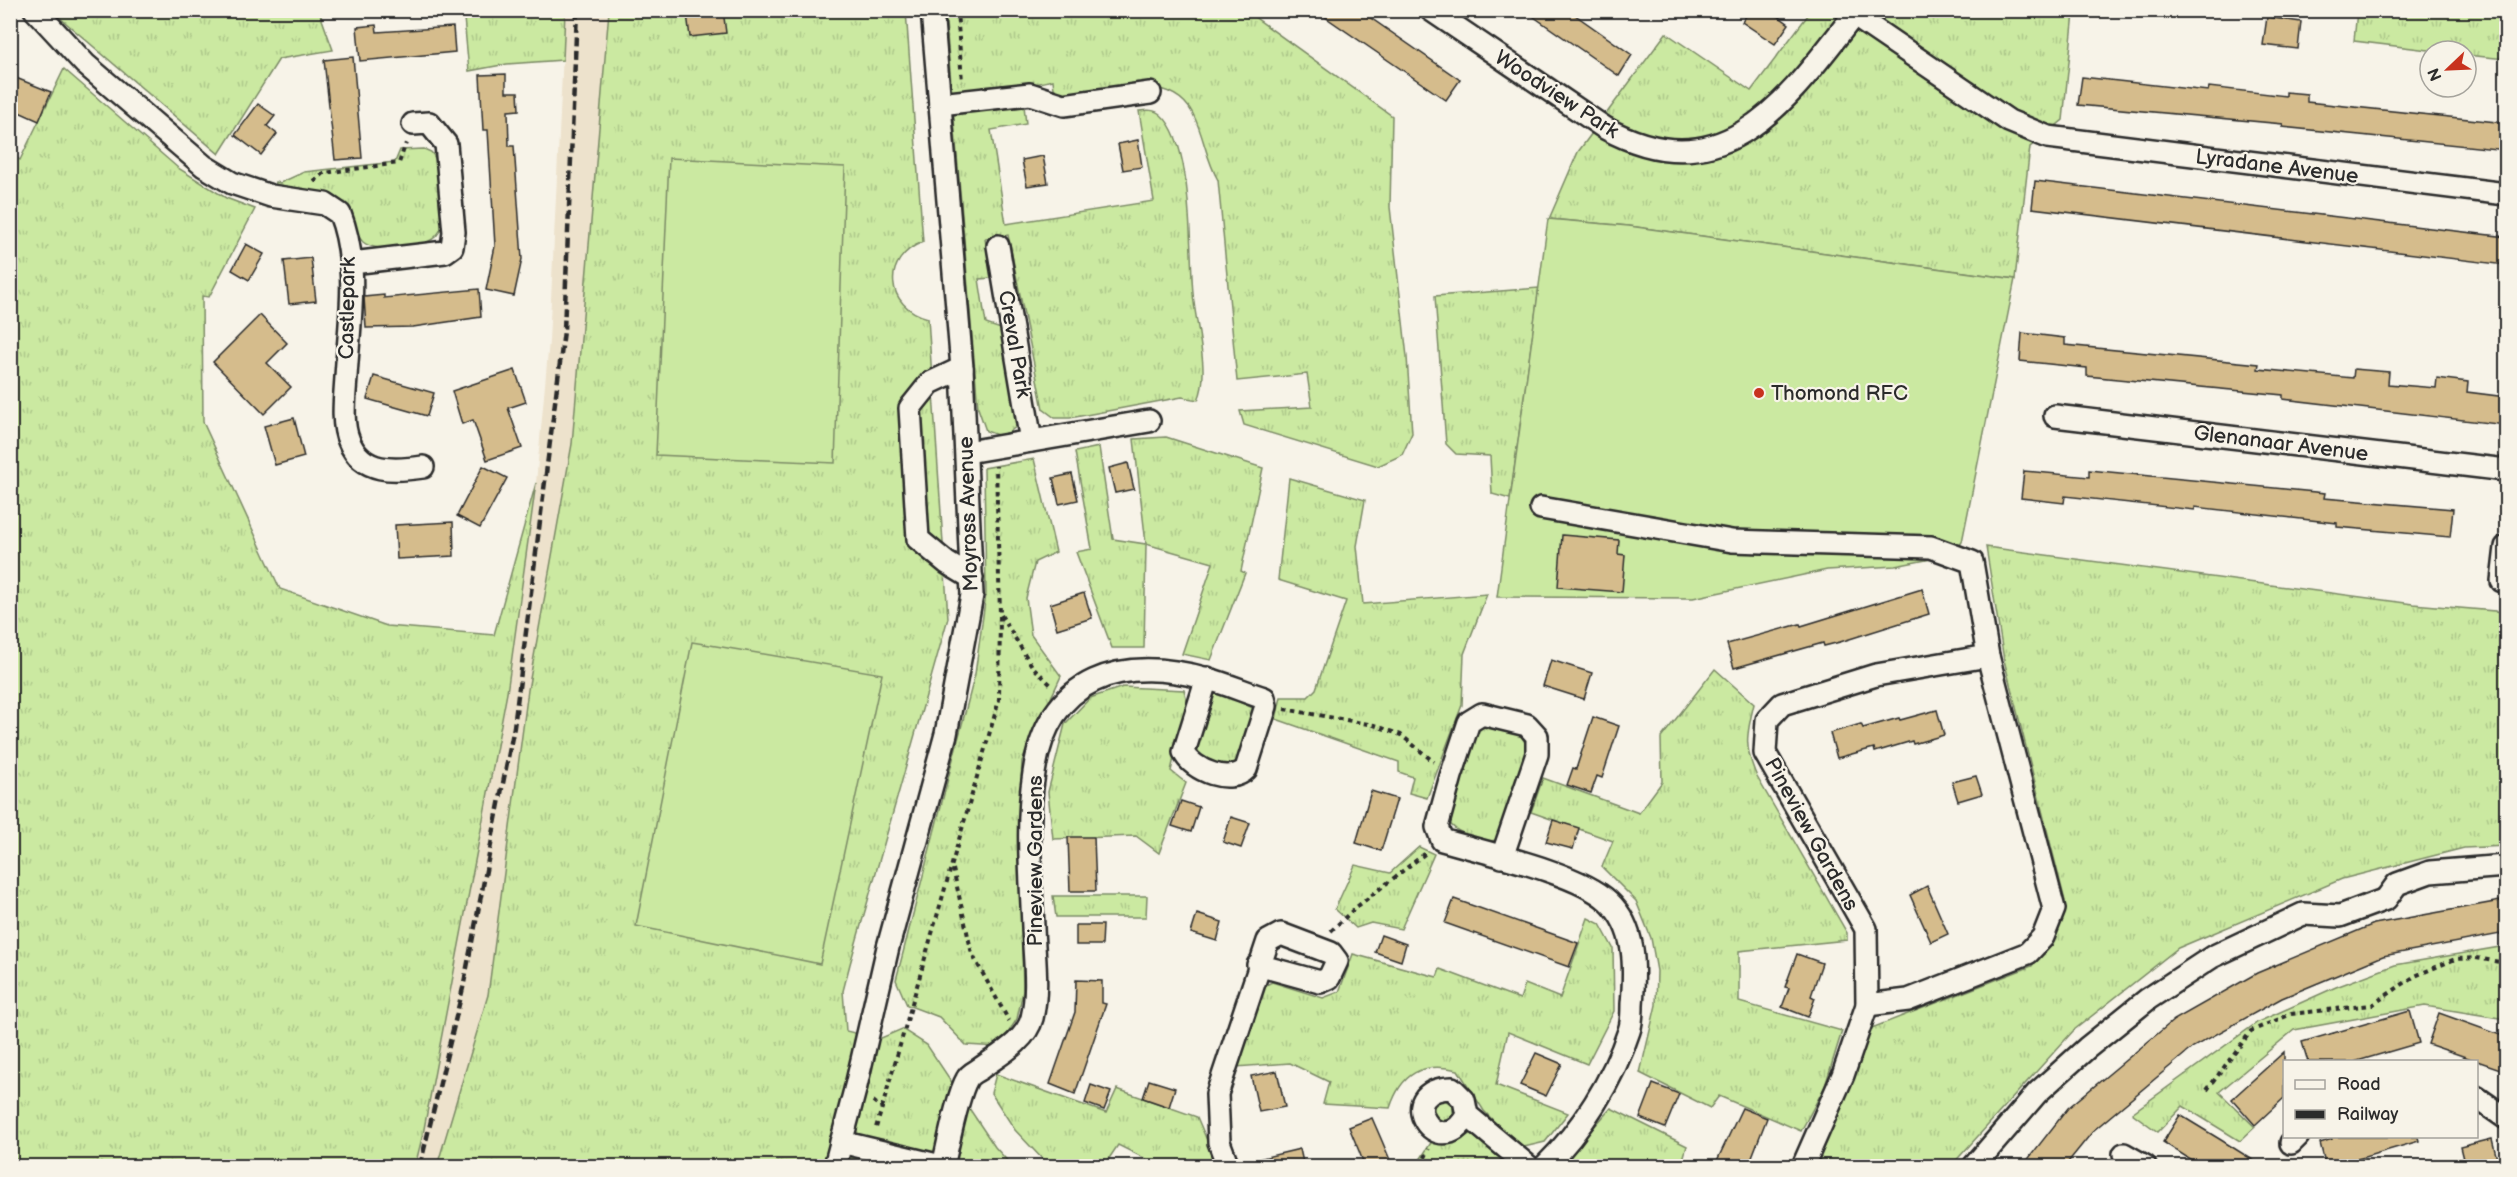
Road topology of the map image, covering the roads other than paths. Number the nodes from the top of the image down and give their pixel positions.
1 (35, 10) edge
2 (932, 10) edge
3 (1431, 10) edge
4 (1850, 13) edge
5 (1150, 93) dead end
6 (940, 104) junction
7 (413, 124) road end
8 (2506, 194) edge
9 (998, 246) dead end
10 (352, 263) junction
11 (962, 368) junction
12 (2055, 416) dead end
13 (1149, 421) dead end
14 (1031, 441) junction
15 (967, 452) junction
16 (423, 466) dead end
17 (2506, 470) edge
18 (1541, 508) dead end
19 (2506, 547) edge
20 (972, 578) junction
21 (2502, 581) dead end
22 (1988, 656) junction
23 (1207, 678) junction
24 (1502, 857) junction
25 (2506, 866) edge
26 (1258, 965) junction
27 (1867, 1005) junction
28 (2478, 1098) edge
29 (1467, 1115) dead end
30 (2506, 1118) edge
31 (841, 1142) junction
32 (2124, 1154) dead end
33 (835, 1167) edge
34 (942, 1167) edge
35 (1228, 1167) edge
36 (1528, 1167) edge
37 (1545, 1167) edge
38 (1803, 1167) edge
39 (1974, 1167) edge
40 (2145, 1167) edge

1 - 10 street, Castlepark
2 - 6 street, Moyross Avenue
3 - 4 street, Woodview Park
4 - 8 street, Lyradane Avenue
5 - 6 street
6 - 11 street, Moyross Avenue
7 - 10 street
9 - 14 street, Creval Park
10 - 16 street, Castlepark
11 - 15 street, Moyross Avenue
11 - 20 street
12 - 17 street, Glenanaar Avenue
13 - 14 street
14 - 15 street
15 - 20 street, Moyross Avenue
18 - 22 street
19 - 21 street
20 - 31 street, Moyross Avenue
22 - 27 street
22 - 27 street, Pineview Gardens
23 - 23 street, Pineview Gardens
23 - 34 street, Pineview Gardens
24 - 24 street
24 - 37 street
25 - 39 street
26 - 26 street
26 - 35 street
27 - 38 street, Pineview Gardens
28 - 30 street
29 - 36 street
31 - 33 street, Moyross Avenue
31 - 34 street
32 - 40 street

